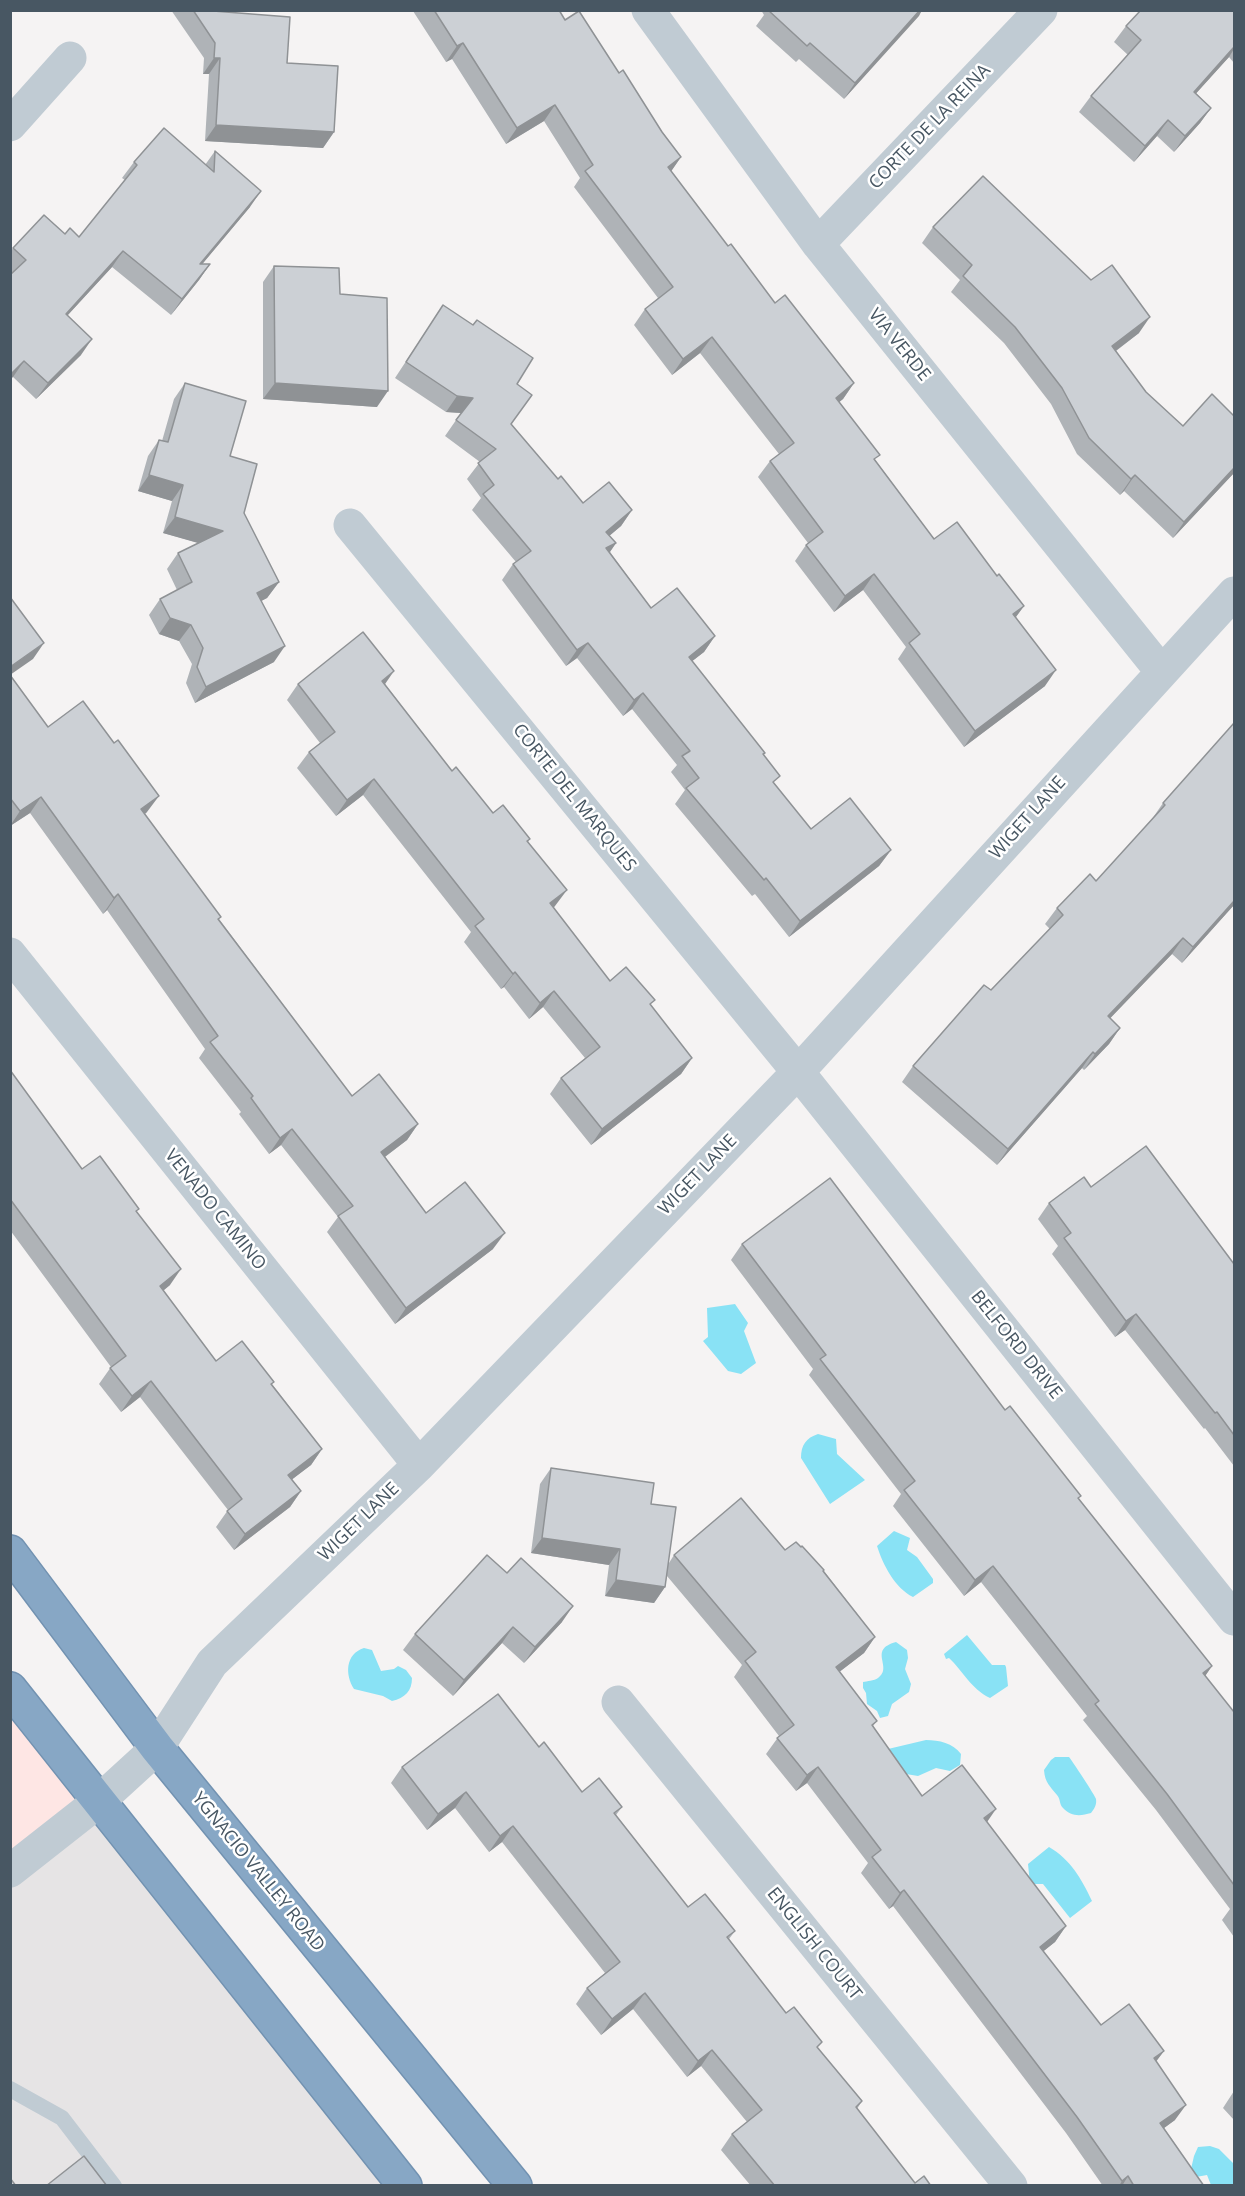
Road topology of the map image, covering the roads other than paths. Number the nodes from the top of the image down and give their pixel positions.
1 (648, 10) edge
2 (1041, 10) edge
3 (70, 58) dead end
4 (10, 125) edge
5 (818, 244) junction
6 (350, 525) dead end
7 (1234, 593) edge
8 (1161, 671) junction
9 (10, 954) edge
10 (798, 1072) junction
11 (419, 1465) junction
12 (10, 1552) edge
13 (1234, 1619) edge
14 (10, 1689) edge
15 (618, 1702) dead end
16 (157, 1748) junction
17 (99, 1801) junction
18 (10, 1871) edge
19 (10, 2089) edge
20 (114, 2186) edge
21 (405, 2186) edge
22 (515, 2186) edge
23 (1011, 2186) edge

1 - 5 street, VIA VERDE
2 - 5 street, CORTE DE LA REINA
3 - 4 street
5 - 8 street, VIA VERDE
6 - 10 street, CORTE DEL MARQUES
7 - 8 street, WIGET LANE
8 - 10 street, WIGET LANE
9 - 11 street, VENADO CAMINO
10 - 11 street, WIGET LANE
10 - 13 street, BELFORD DRIVE
11 - 16 street, WIGET LANE
12 - 16 highway, YGNACIO VALLEY ROAD
14 - 17 highway
15 - 23 street, ENGLISH COURT
16 - 17 street, WIGET LANE
16 - 22 highway, YGNACIO VALLEY ROAD
17 - 18 street, WIGET LANE
17 - 21 highway
19 - 20 lane

